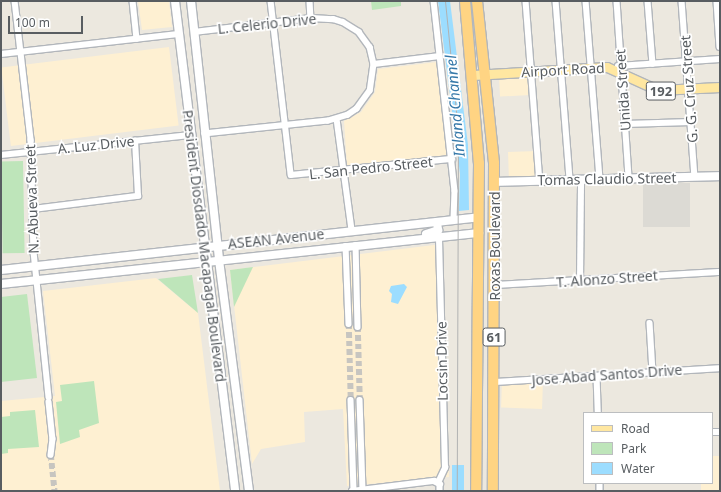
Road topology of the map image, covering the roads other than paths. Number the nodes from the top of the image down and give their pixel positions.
1 (15, 1) edge
2 (133, 1) edge
3 (174, 1) edge
4 (191, 1) edge
5 (271, 1) edge
6 (310, 1) edge
7 (434, 1) edge
8 (465, 1) edge
9 (477, 1) edge
10 (526, 1) edge
11 (556, 1) edge
12 (586, 1) edge
13 (617, 1) edge
14 (648, 1) edge
15 (682, 1) edge
16 (717, 1) edge
17 (311, 18) junction
18 (273, 23) junction
19 (194, 32) junction
20 (178, 34) junction
21 (137, 39) junction
22 (720, 47) edge
23 (21, 52) junction
24 (1, 54) edge
25 (440, 56) junction
26 (720, 59) edge
27 (687, 62) junction
28 (374, 64) junction
29 (653, 64) junction
30 (592, 68) junction
31 (621, 69) junction
32 (561, 70) junction
33 (531, 72) junction
34 (486, 74) junction
35 (473, 75) junction
36 (720, 87) edge
37 (689, 90) junction
38 (337, 119) junction
39 (691, 122) junction
40 (625, 124) junction
41 (285, 126) junction
42 (206, 134) junction
43 (190, 135) junction
44 (135, 141) junction
45 (31, 152) junction
46 (1, 156) edge
47 (452, 159) junction
48 (344, 170) junction
49 (720, 176) edge
50 (695, 177) junction
51 (600, 179) junction
52 (629, 179) junction
53 (570, 180) junction
54 (581, 180) junction
55 (540, 181) junction
56 (495, 182) junction
57 (33, 209) junction
58 (479, 217) junction
59 (454, 220) junction
60 (437, 222) junction
61 (352, 230) junction
62 (479, 233) junction
63 (439, 237) junction
64 (275, 239) junction
65 (416, 239) junction
66 (356, 245) junction
67 (218, 246) junction
68 (346, 246) junction
69 (204, 247) junction
70 (264, 255) junction
71 (219, 260) junction
72 (205, 261) junction
73 (35, 266) junction
74 (1, 270) edge
75 (720, 272) edge
76 (36, 280) junction
77 (580, 281) junction
78 (1, 284) edge
79 (494, 285) junction
80 (349, 324) tunnel mouth
81 (650, 324) dead end
82 (358, 327) tunnel mouth
83 (720, 368) edge
84 (653, 372) junction
85 (596, 376) junction
86 (494, 382) junction
87 (351, 400) tunnel mouth
88 (360, 400) tunnel mouth
89 (598, 412) edge
90 (51, 455) tunnel mouth
91 (438, 483) junction
92 (363, 490) edge
93 (235, 491) edge
94 (250, 491) edge
95 (353, 491) edge
96 (440, 491) edge
97 (476, 491) edge
98 (493, 491) edge

1 - 23 street, N. Abueva Street
2 - 21 street
3 - 20 street, President Diosdado Macapagal Boulevard
4 - 19 street, President Diosdado Macapagal Boulevard
5 - 18 street
6 - 17 street
7 - 25 street
8 - 35 highway, Roxas Boulevard / 61
9 - 34 highway, Roxas Boulevard / 61
10 - 33 street
11 - 32 street
12 - 30 street
13 - 31 street, Unida Street
14 - 29 street
15 - 27 street, G. G. Cruz Street
16 - 22 street
17 - 18 street, L. Celerio Drive
17 - 28 street, L. Celerio Drive
18 - 19 street, L. Celerio Drive
18 - 41 street
19 - 42 street, President Diosdado Macapagal Boulevard
20 - 21 street
20 - 43 street, President Diosdado Macapagal Boulevard
21 - 23 street
23 - 24 street
23 - 45 street, N. Abueva Street
25 - 28 street
25 - 47 street
26 - 27 street
27 - 29 street
27 - 37 street, G. G. Cruz Street
28 - 38 street, L. Celerio Drive
29 - 31 street
30 - 31 main road, Airport Road / 192
30 - 32 main road, Airport Road / 192
30 - 51 street
31 - 37 main road, Airport Road / 192
31 - 40 street, Unida Street
32 - 33 main road, Airport Road / 192
32 - 53 street
33 - 34 main road, Airport Road / 192
33 - 55 street
34 - 35 main road, Airport Road / 192
34 - 56 highway, Roxas Boulevard / 61
35 - 58 highway, Roxas Boulevard / 61
36 - 37 main road, Airport Road / 192
37 - 39 street, G. G. Cruz Street
38 - 41 street, L. Celerio Drive
38 - 48 street
39 - 40 street
39 - 50 street, G. G. Cruz Street
40 - 52 street, Unida Street
41 - 42 street, L. Celerio Drive
41 - 48 street, L. San Pedro Street
42 - 67 street, President Diosdado Macapagal Boulevard
43 - 44 street, A. Luz Drive
43 - 69 street, President Diosdado Macapagal Boulevard
44 - 45 street, A. Luz Drive
44 - 57 street
45 - 46 street, A. Luz Drive
45 - 57 street, N. Abueva Street
47 - 48 street, L. San Pedro Street
47 - 59 street
48 - 61 street
49 - 50 street, Tomas Claudio Street
50 - 52 street, Tomas Claudio Street
51 - 52 street, Tomas Claudio Street
51 - 54 street, Tomas Claudio Street
53 - 54 street, Tomas Claudio Street
53 - 55 street, Tomas Claudio Street
54 - 77 street
55 - 56 street, Tomas Claudio Street
56 - 79 highway, Roxas Boulevard / 61
57 - 73 street, N. Abueva Street
58 - 59 street, ASEAN Avenue
58 - 62 highway, Roxas Boulevard / 61
59 - 60 street, ASEAN Avenue
60 - 61 street, ASEAN Avenue
60 - 65 street
61 - 64 street, ASEAN Avenue
62 - 63 street, ASEAN Avenue
62 - 97 highway, Roxas Boulevard / 61
63 - 65 street, ASEAN Avenue
63 - 91 street, Locsin Drive
64 - 67 street, ASEAN Avenue
64 - 70 street
65 - 66 street, ASEAN Avenue
66 - 68 street, ASEAN Avenue
66 - 82 street
67 - 69 street, ASEAN Avenue
67 - 71 street, President Diosdado Macapagal Boulevard
68 - 70 street, ASEAN Avenue
68 - 80 street
69 - 72 street, President Diosdado Macapagal Boulevard
69 - 73 street, ASEAN Avenue
70 - 71 street, ASEAN Avenue
71 - 72 street, ASEAN Avenue
71 - 94 street, President Diosdado Macapagal Boulevard
72 - 76 street, ASEAN Avenue
72 - 93 street, President Diosdado Macapagal Boulevard
73 - 74 street, ASEAN Avenue
73 - 76 street, N. Abueva Street
75 - 77 street, T. Alonzo Street
76 - 78 street, ASEAN Avenue
76 - 90 street, N. Abueva Street
77 - 79 street, T. Alonzo Street
79 - 86 highway, Roxas Boulevard / 61
81 - 84 street
83 - 84 street, Jose Abad Santos Drive
84 - 85 street, Jose Abad Santos Drive
85 - 86 street, Jose Abad Santos Drive
85 - 89 street
86 - 98 highway, Roxas Boulevard / 61
87 - 95 street
88 - 92 street
91 - 92 street
91 - 96 street
92 - 95 street

